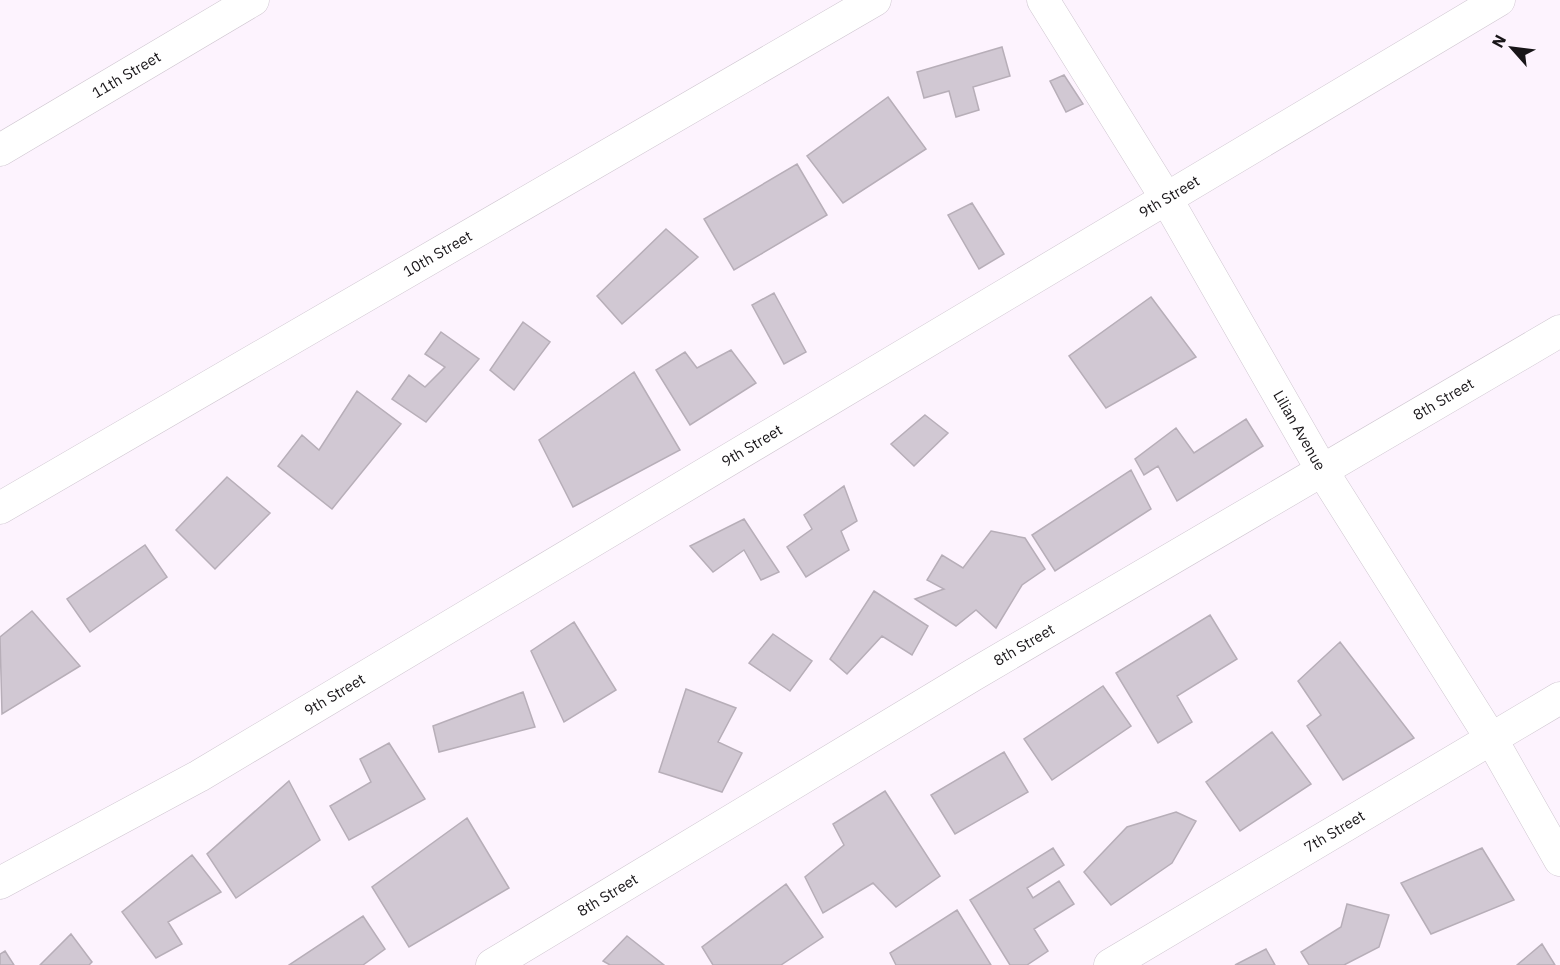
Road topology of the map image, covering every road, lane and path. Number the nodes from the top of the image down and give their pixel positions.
1 (253, 0) edge
2 (875, 0) edge
3 (1043, 0) edge
4 (1499, 0) edge
5 (0, 150) edge
6 (1166, 198) junction
7 (1560, 331) edge
8 (1323, 472) junction
9 (0, 508) edge
10 (1560, 698) edge
11 (1491, 740) junction
12 (1560, 860) edge
13 (0, 883) edge
14 (492, 965) edge
15 (1110, 965) edge

1 - 5 street, 11th Street
2 - 9 street, 10th Street
3 - 6 street, Lilian Avenue
4 - 6 street, 9th Street
6 - 8 street, Lilian Avenue
6 - 13 street, 9th Street
7 - 8 street, 8th Street
8 - 11 street, Lilian Avenue
8 - 14 street, 8th Street
10 - 11 street, 7th Street
11 - 12 street, Lilian Avenue
11 - 15 street, 7th Street

